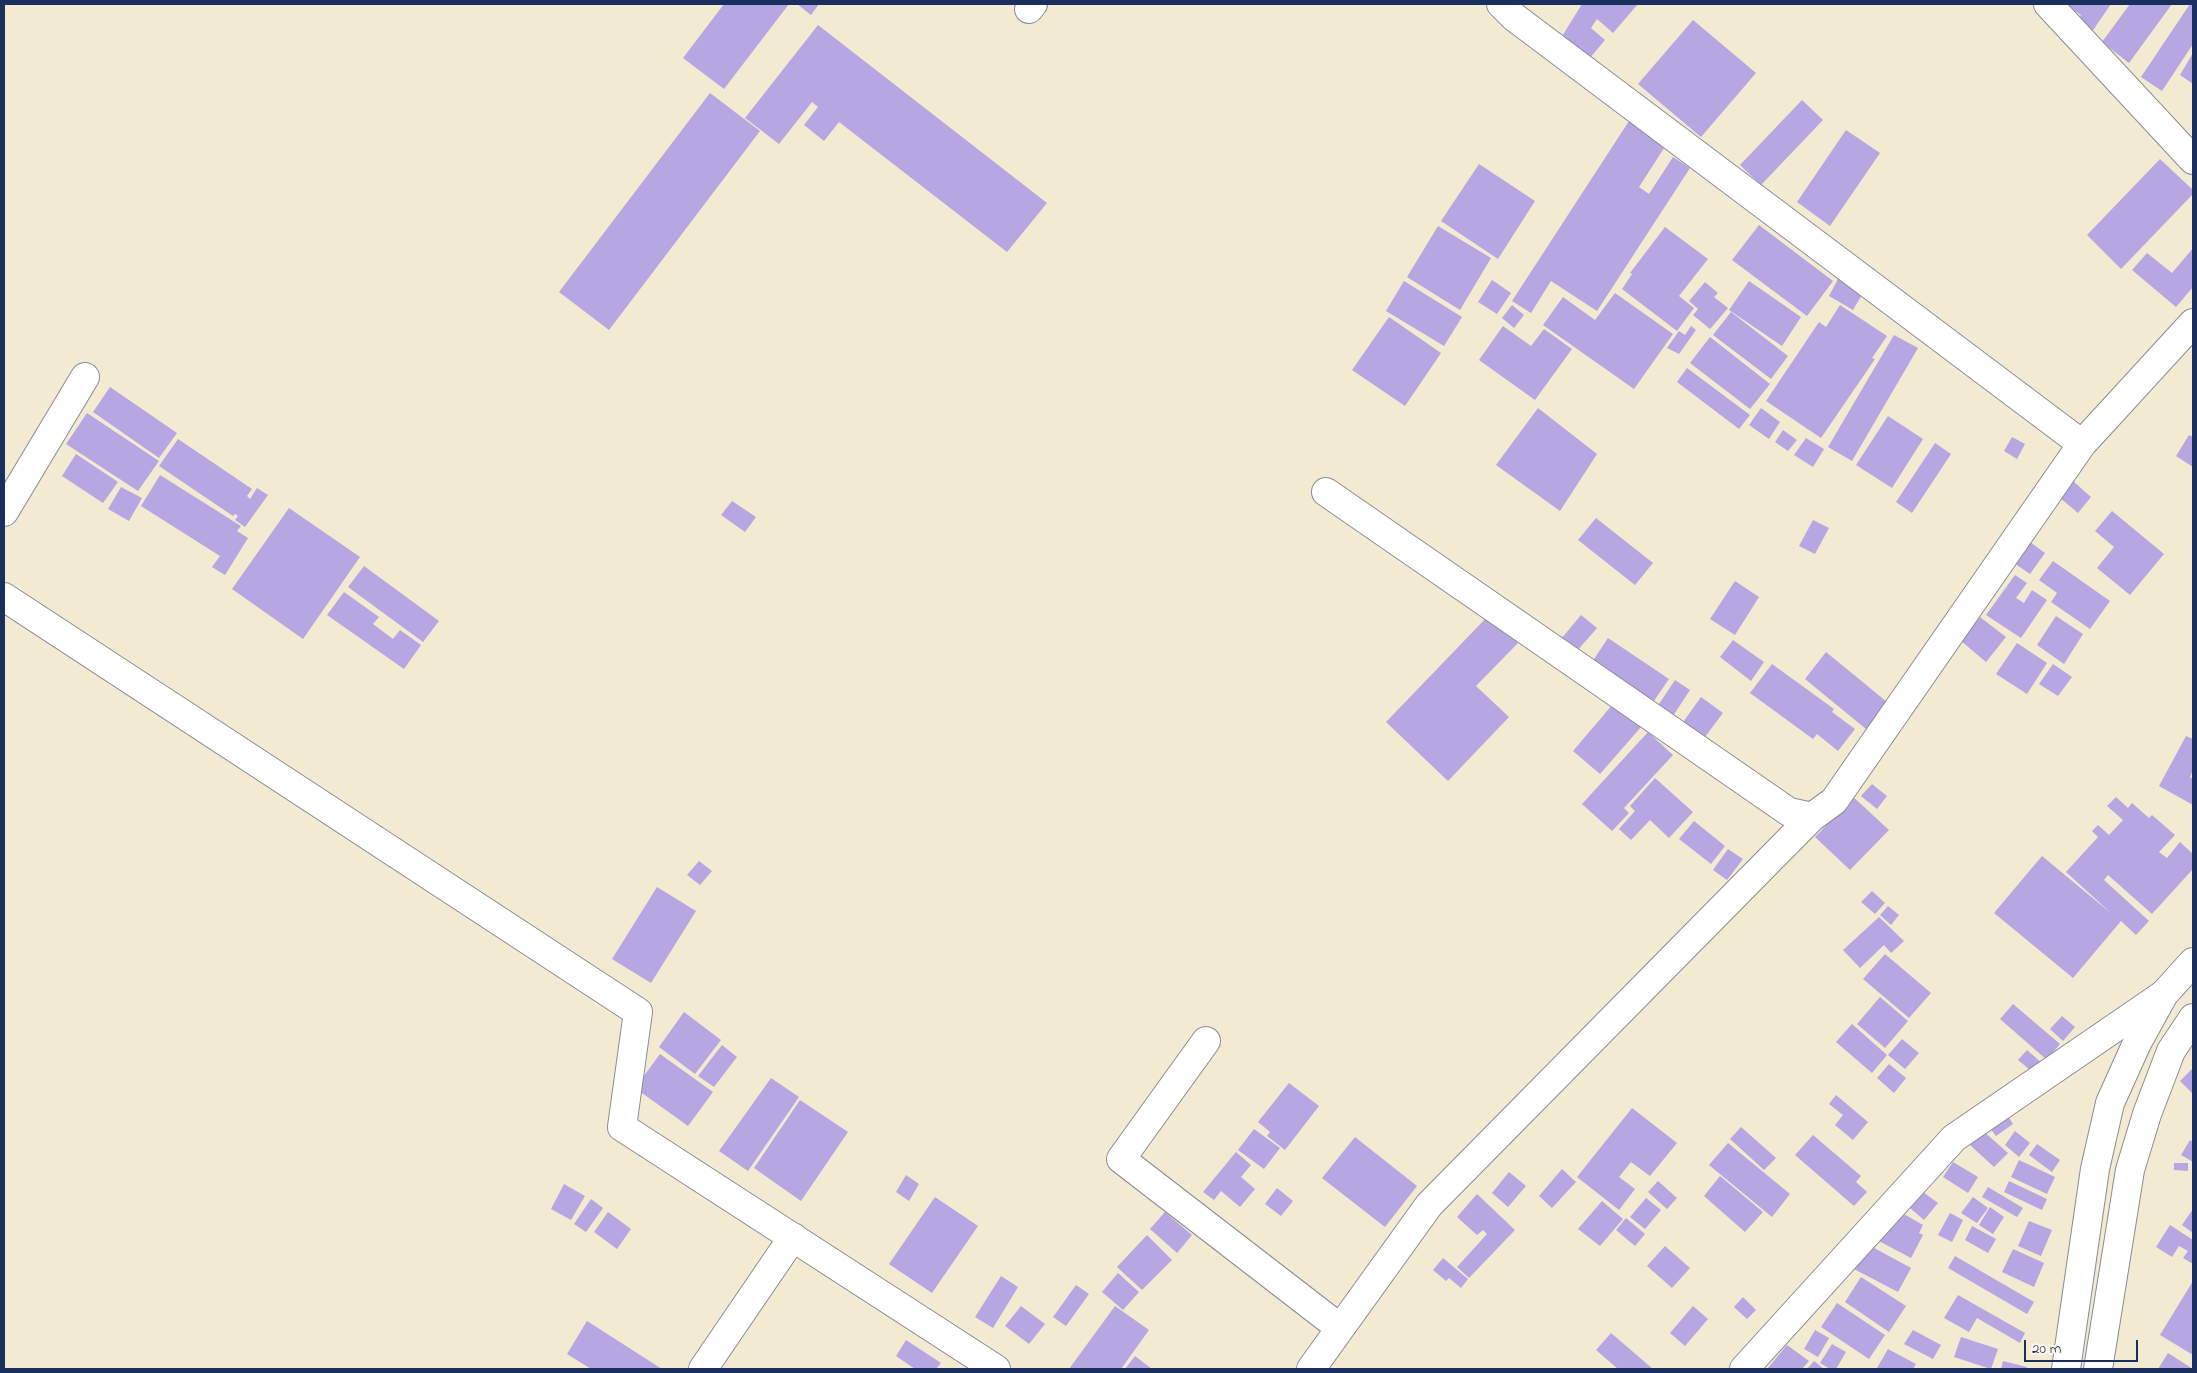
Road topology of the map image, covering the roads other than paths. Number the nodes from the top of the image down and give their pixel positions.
1 (1501, 4) edge
2 (2048, 4) edge
3 (2193, 160) edge
4 (2193, 323) edge
5 (85, 377) dead end
6 (2082, 444) junction
7 (1326, 492) dead end
8 (4, 512) edge
9 (4, 597) edge
10 (1812, 816) junction
11 (2193, 962) edge
12 (2164, 994) junction
13 (2193, 1018) edge
14 (1206, 1042) dead end
15 (793, 1237) junction
16 (1340, 1328) junction
17 (980, 1365) edge
18 (703, 1369) edge
19 (1312, 1369) edge
20 (1744, 1369) edge
21 (2066, 1369) edge
22 (2098, 1369) edge

1 - 6 street
2 - 3 street
4 - 6 street
5 - 8 street
6 - 10 street
7 - 10 street
9 - 15 street
10 - 16 street
11 - 12 street
12 - 20 street
12 - 21 street
13 - 22 street
14 - 16 street
15 - 17 street
15 - 18 street
16 - 19 street

